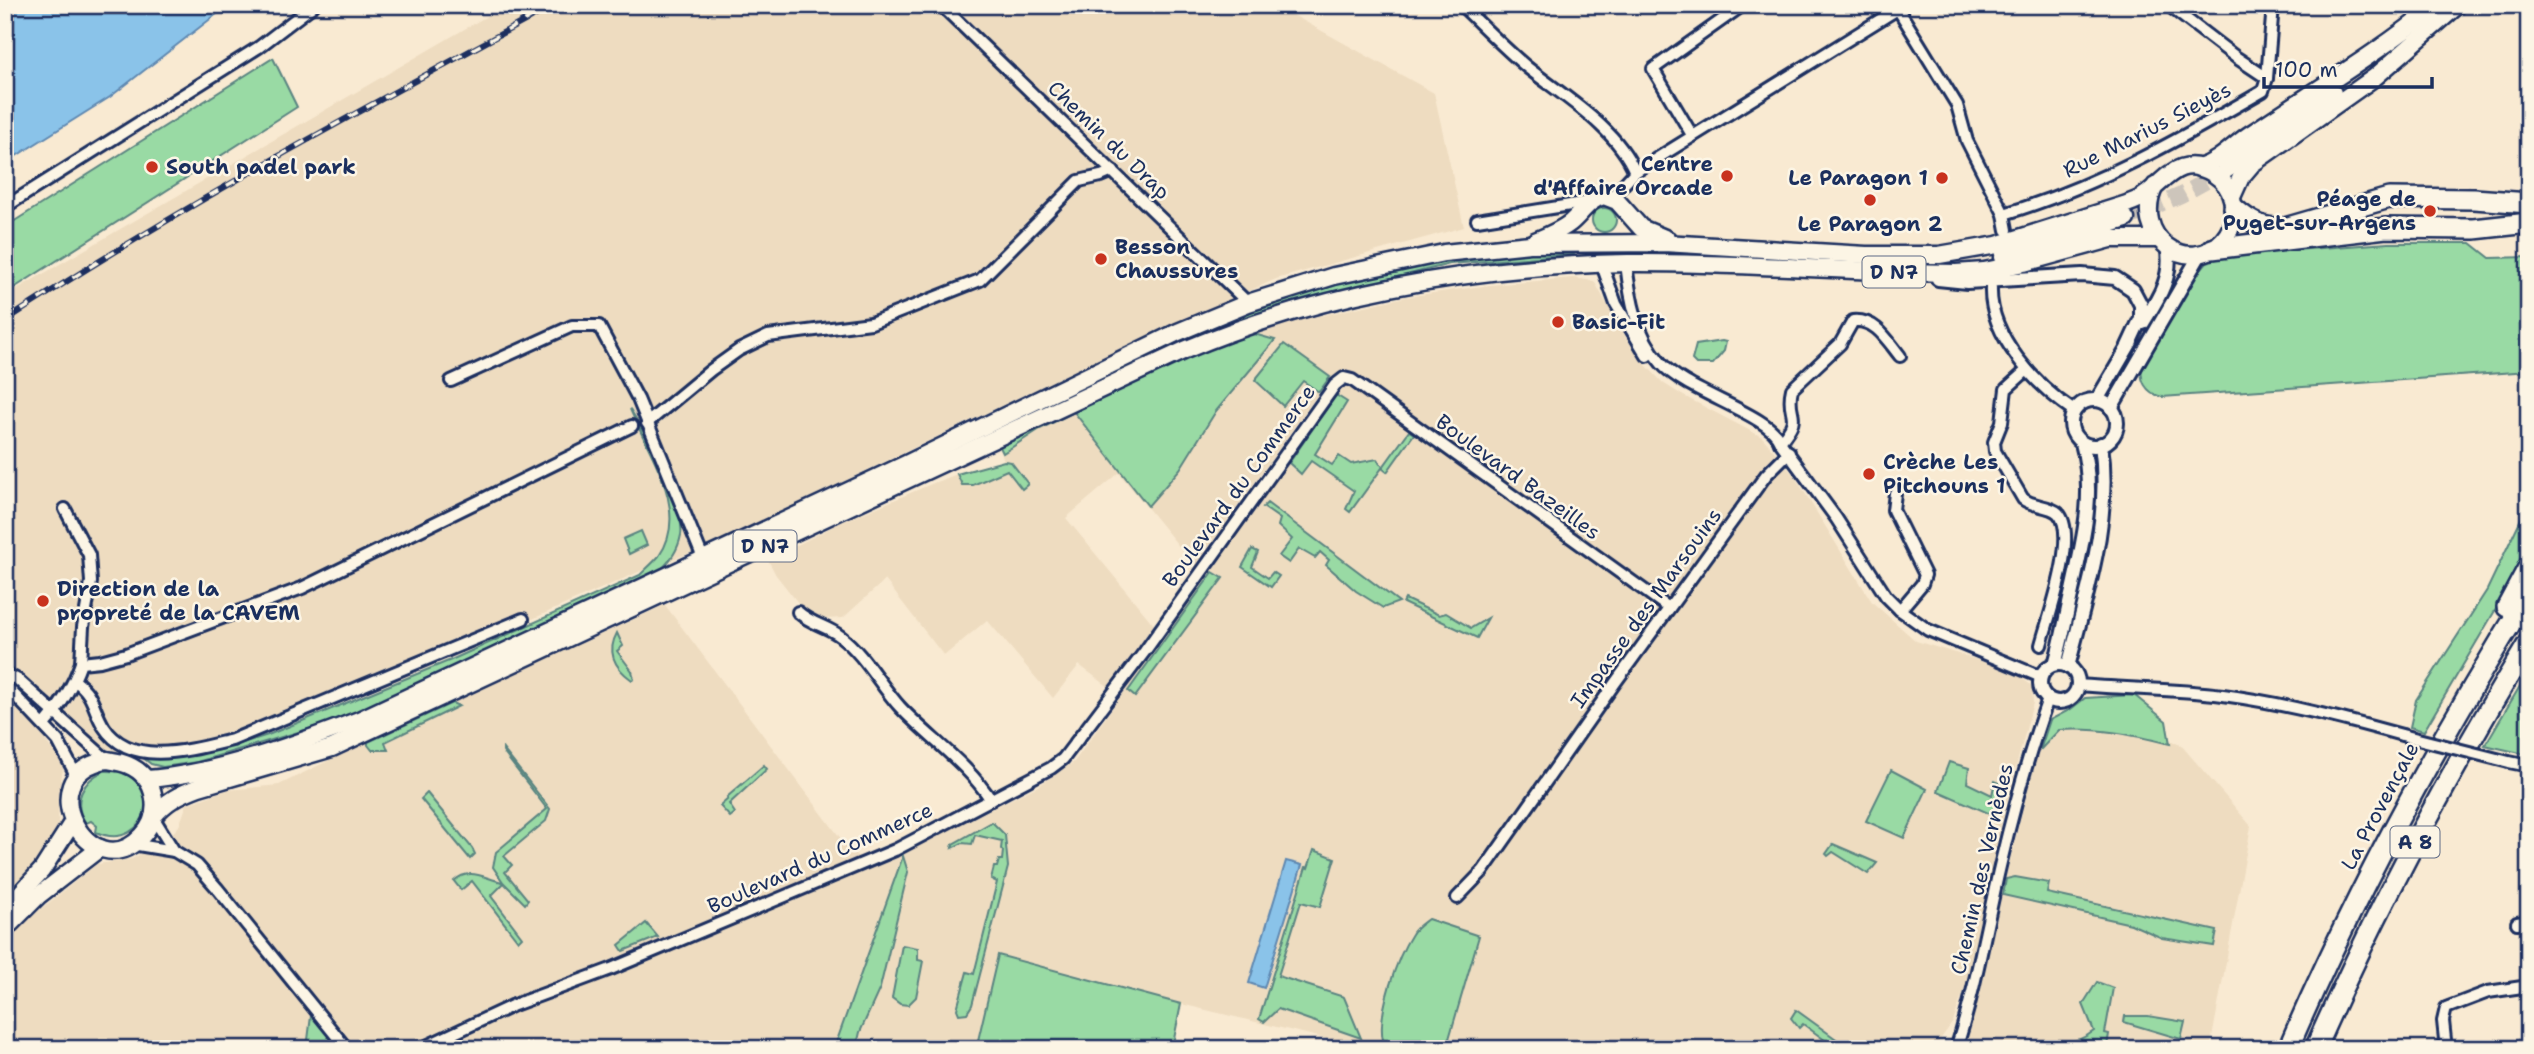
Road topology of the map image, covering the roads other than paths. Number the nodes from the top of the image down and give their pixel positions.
1 (314, 5) edge
2 (941, 5) edge
3 (1461, 5) edge
4 (1743, 5) edge
5 (2168, 5) edge
6 (2273, 5) edge
7 (2458, 5) edge
8 (1901, 7) edge
9 (2438, 13) edge
10 (2267, 78) junction
11 (1692, 135) junction
12 (2199, 168) junction
13 (2226, 170) tunnel mouth
14 (1113, 171) junction
15 (1635, 172) junction
16 (2155, 186) junction
17 (1617, 201) junction
18 (2233, 202) junction
19 (2529, 203) edge
20 (1588, 205) junction
21 (5, 207) edge
22 (2004, 214) junction
23 (2126, 219) tunnel mouth
24 (1477, 220) dead end
25 (2529, 223) edge
26 (2007, 230) dead end
27 (1624, 242) junction
28 (1594, 243) junction
29 (2162, 243) junction
30 (1530, 244) junction
31 (1680, 244) junction
32 (2206, 251) junction
33 (1626, 264) junction
34 (1601, 265) junction
35 (1911, 272) junction
36 (1991, 288) dead end
37 (1248, 303) junction
38 (2128, 346) junction
39 (1900, 356) dead end
40 (2027, 370) junction
41 (1344, 378) joint
42 (451, 381) dead end
43 (2097, 400) junction
44 (2111, 408) junction
45 (2074, 411) junction
46 (647, 423) junction
47 (632, 426) dead end
48 (1780, 442) junction
49 (2082, 443) junction
50 (2101, 444) junction
51 (1789, 452) junction
52 (1895, 494) dead end
53 (65, 509) dead end
54 (703, 558) junction
55 (2529, 566) edge
56 (2529, 594) edge
57 (1670, 608) junction
58 (1900, 610) junction
59 (798, 612) dead end
60 (523, 619) dead end
61 (2529, 642) edge
62 (2041, 645) dead end
63 (81, 663) junction
64 (2055, 664) junction
65 (2068, 667) junction
66 (5, 673) edge
67 (2041, 677) junction
68 (75, 681) junction
69 (5, 685) edge
70 (2078, 685) junction
71 (2048, 699) junction
72 (54, 713) junction
73 (2451, 722) junction
74 (44, 725) junction
75 (107, 760) junction
76 (2529, 766) edge
77 (77, 777) junction
78 (147, 779) junction
79 (990, 800) junction
80 (153, 817) junction
81 (72, 824) junction
82 (132, 844) junction
83 (100, 848) junction
84 (174, 851) junction
85 (1458, 898) dead end
86 (5, 910) edge
87 (2529, 921) edge
88 (2517, 923) dead end
89 (5, 929) edge
90 (2529, 986) edge
91 (347, 1049) edge
92 (420, 1049) edge
93 (1956, 1049) edge
94 (2288, 1049) edge
95 (2315, 1049) edge
96 (2446, 1049) edge

1 - 21 street
2 - 14 street, Chemin du Drap
3 - 15 street
4 - 11 street
5 - 10 street
6 - 10 street
7 - 9 main road
8 - 11 street
8 - 22 street
9 - 12 main road
9 - 13 main road
9 - 18 main road
10 - 22 street, Rue Marius Sieyès
11 - 15 street
12 - 16 main road
12 - 18 main road
14 - 37 street, Chemin du Drap
14 - 46 street
15 - 17 street
16 - 29 main road
16 - 31 main road, D N7
17 - 20 main road
17 - 27 main road
17 - 31 main road
18 - 19 highway
18 - 32 main road
20 - 24 street
20 - 28 main road
20 - 30 main road
22 - 26 street
23 - 35 main road
25 - 32 highway
27 - 28 main road, D N7
27 - 31 main road, D N7
27 - 33 main road
28 - 30 main road, D N7
28 - 34 main road
29 - 32 main road
29 - 35 main road, D N7
29 - 38 street
30 - 37 main road, D N7
32 - 44 street
33 - 34 main road, D N7
33 - 35 main road, D N7
33 - 48 street
34 - 48 street
34 - 80 main road, D N7
35 - 38 street
36 - 40 street
37 - 54 main road, D N7
38 - 43 street
39 - 48 street
40 - 45 street
40 - 62 street
41 - 57 street, Boulevard Bazeilles
41 - 79 street, Boulevard du Commerce
42 - 46 street
43 - 44 street
43 - 45 street
44 - 50 street
45 - 49 street
46 - 54 street
47 - 63 street
48 - 51 street
49 - 50 street
49 - 64 street
50 - 65 street
51 - 57 street, Impasse des Marsouins
51 - 58 street
52 - 58 street
53 - 63 street
54 - 78 main road, D N7
55 - 73 highway
56 - 73 highway, La Provençale / A 8
57 - 85 street, Impasse des Marsouins
58 - 67 street
59 - 79 street
60 - 68 street
61 - 95 highway, A 8
63 - 68 street
64 - 65 street
64 - 67 street
65 - 70 street
66 - 72 street
67 - 71 street
68 - 72 street
69 - 74 street
70 - 71 street
70 - 76 street, bridge
71 - 93 street, Chemin des Vernèdes
72 - 74 street
72 - 75 street
73 - 94 highway, La Provençale / A 8
74 - 77 street
75 - 77 main road
75 - 78 main road
77 - 81 main road
78 - 80 main road
79 - 92 street, Boulevard du Commerce
80 - 82 main road
80 - 84 street
81 - 83 main road
81 - 86 main road
82 - 83 main road
82 - 84 street
83 - 89 main road
84 - 91 street
87 - 88 street
90 - 96 street

